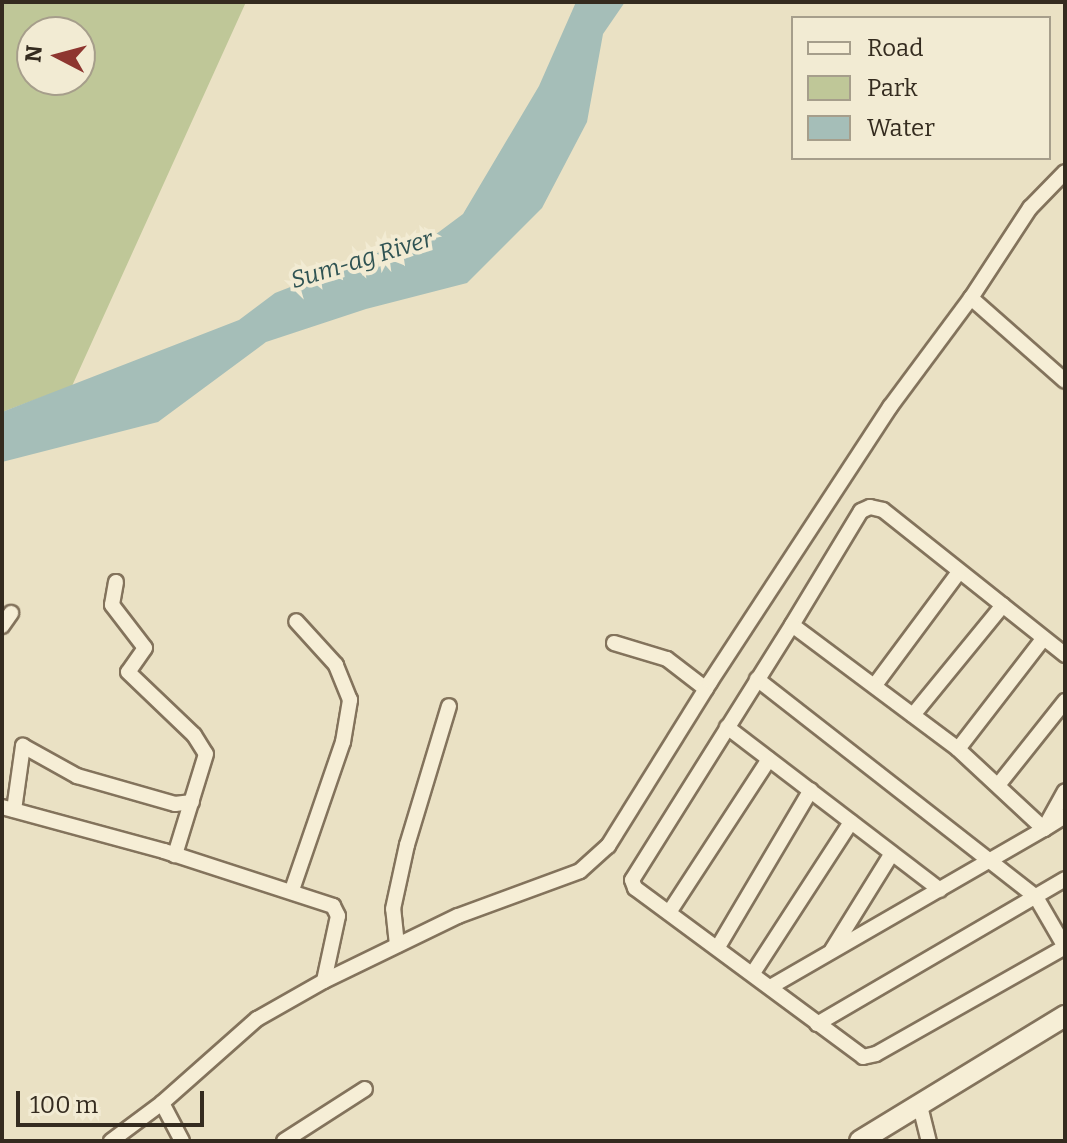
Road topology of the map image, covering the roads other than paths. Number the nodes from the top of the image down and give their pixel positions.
1 (1065, 172) edge
2 (971, 298) junction
3 (1065, 381) edge
4 (959, 572) junction
5 (116, 582) dead end
6 (1003, 605) junction
7 (11, 613) dead end
8 (296, 621) dead end
9 (792, 625) junction
10 (2, 626) edge
11 (1043, 639) junction
12 (614, 643) dead end
13 (1065, 655) edge
14 (757, 679) junction
15 (875, 685) junction
16 (706, 689) junction
17 (1065, 701) edge
18 (449, 706) dead end
19 (913, 715) junction
20 (727, 727) junction
21 (958, 749) junction
22 (769, 759) junction
23 (999, 784) junction
24 (811, 790) junction
25 (1065, 791) edge
26 (192, 802) junction
27 (8, 809) edge
28 (1065, 816) edge
29 (851, 822) junction
30 (1044, 829) junction
31 (175, 855) junction
32 (891, 855) junction
33 (992, 860) junction
34 (1065, 879) edge
35 (292, 890) junction
36 (940, 890) junction
37 (1036, 897) junction
38 (670, 911) junction
39 (397, 945) junction
40 (718, 947) junction
41 (829, 954) junction
42 (753, 973) junction
43 (324, 981) junction
44 (772, 986) junction
45 (1065, 1016) edge
46 (817, 1024) junction
47 (365, 1089) dead end
48 (162, 1103) junction
49 (920, 1106) junction
50 (111, 1141) edge
51 (182, 1141) edge
52 (284, 1141) edge
53 (860, 1141) edge
54 (929, 1141) edge

1 - 2 street
2 - 3 street
2 - 16 street
4 - 6 street
4 - 9 street
4 - 15 street
5 - 26 street
6 - 11 street
6 - 19 street
7 - 10 street
8 - 35 street
9 - 14 street
9 - 15 street
11 - 13 street
11 - 21 street
12 - 16 street
14 - 20 street
14 - 33 street
15 - 19 street
16 - 39 street
17 - 23 street
18 - 39 street
19 - 21 street
20 - 22 street
20 - 38 street
21 - 23 street
22 - 24 street
22 - 38 street
23 - 30 street
24 - 29 street
24 - 40 street
25 - 30 street
26 - 27 street
26 - 31 street
27 - 31 street
28 - 30 street
29 - 32 street
29 - 42 street
30 - 33 street
31 - 35 street
32 - 36 street
32 - 41 street
33 - 36 street
33 - 37 street
34 - 37 street
35 - 43 street
36 - 41 street
37 - 46 street
37 - 46 street
38 - 40 street
39 - 43 street
40 - 42 street
41 - 44 street
42 - 44 street
43 - 48 street
44 - 46 street
45 - 49 main road
47 - 52 street
48 - 50 street
48 - 51 street
49 - 53 main road
49 - 54 street

